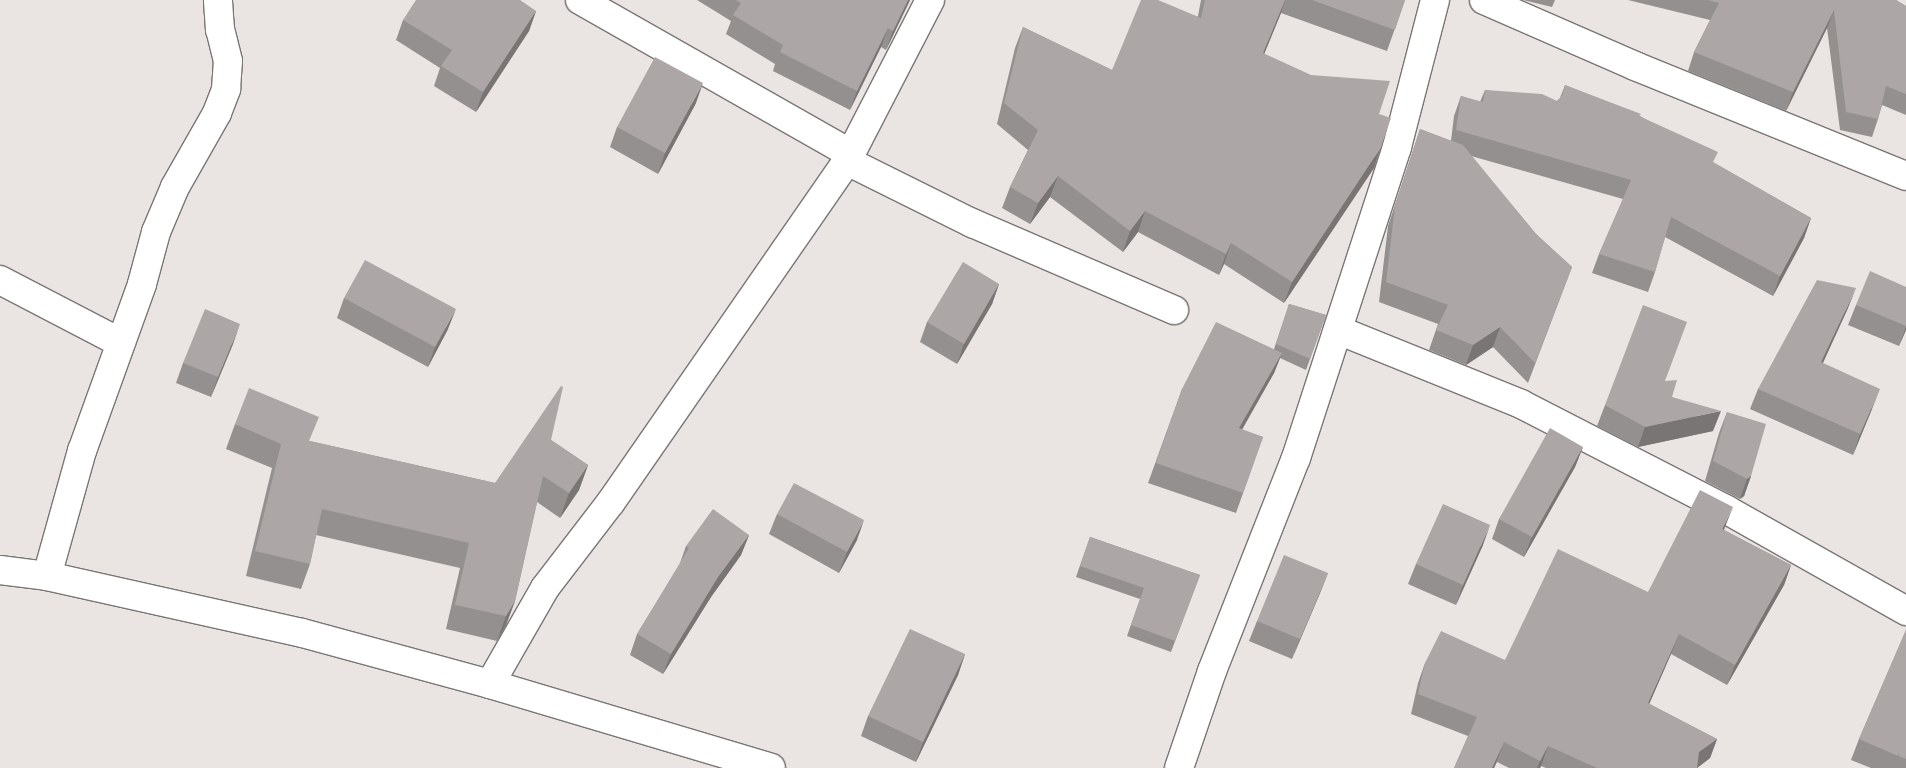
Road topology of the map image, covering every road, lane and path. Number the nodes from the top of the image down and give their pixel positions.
1 (218, 0) edge
2 (580, 0) edge
3 (930, 0) edge
4 (1435, 0) edge
5 (1484, 0) edge
6 (849, 157) junction
7 (1906, 176) edge
8 (0, 280) edge
9 (1174, 310) dead end
10 (1338, 330) junction
11 (121, 343) junction
12 (0, 570) edge
13 (47, 576) junction
14 (1906, 611) edge
15 (490, 684) junction
16 (771, 768) edge
17 (1178, 768) edge

1 - 11 street
2 - 6 street
3 - 6 street
4 - 10 street
5 - 7 street
6 - 9 street
6 - 15 street
8 - 11 street
10 - 14 street
10 - 17 street
11 - 13 street
12 - 13 street
13 - 15 street
15 - 16 street

